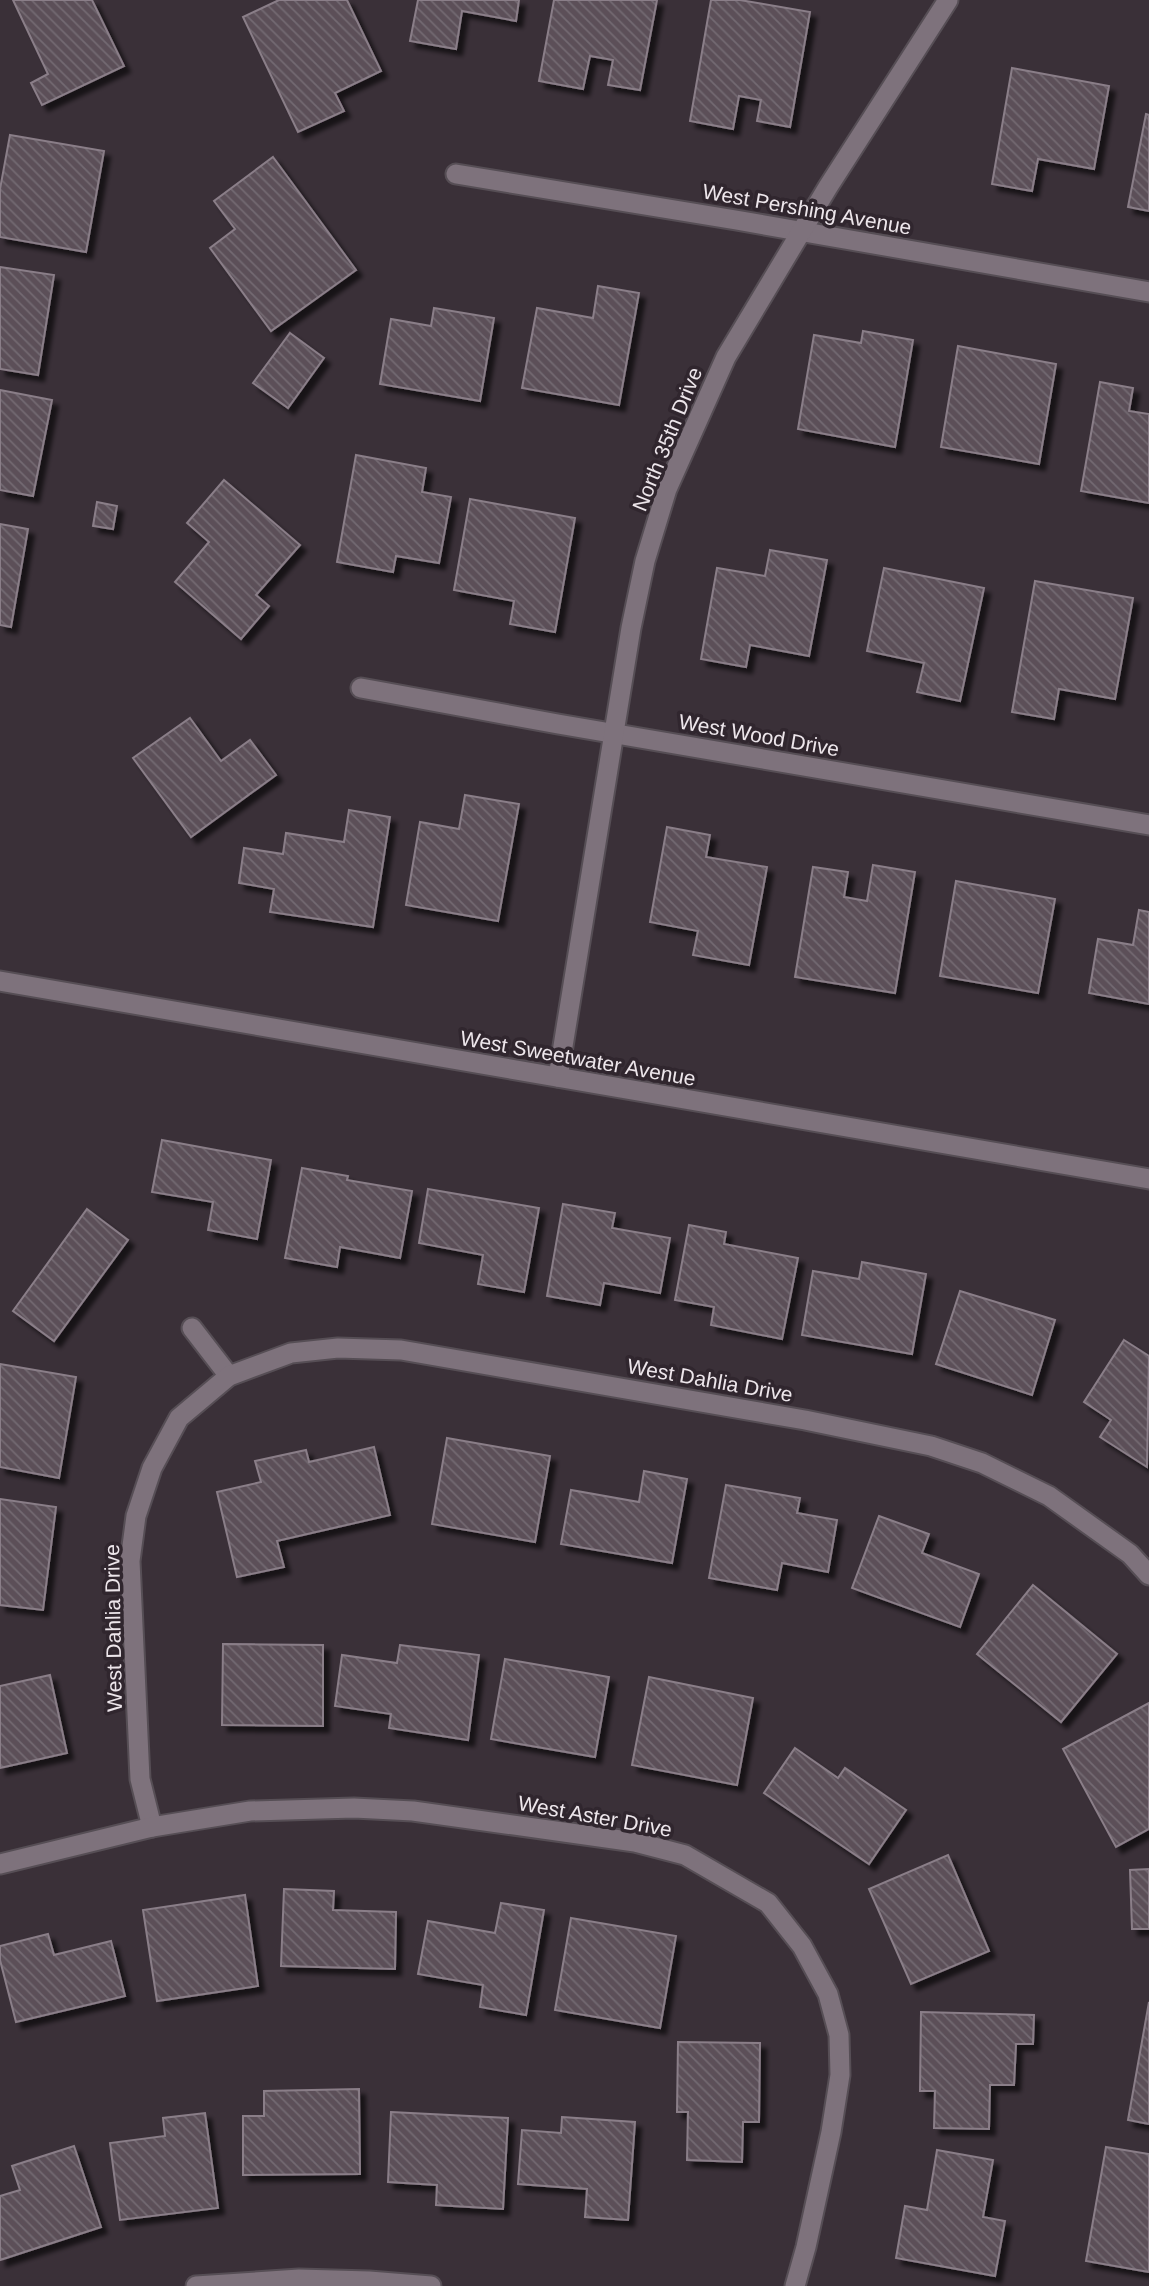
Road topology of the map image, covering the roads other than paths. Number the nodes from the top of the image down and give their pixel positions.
1 (948, 0) edge
2 (456, 174) dead end
3 (801, 231) junction
4 (1149, 292) edge
5 (361, 688) dead end
6 (612, 733) junction
7 (1149, 825) edge
8 (0, 981) edge
9 (558, 1077) junction
10 (1149, 1179) edge
11 (192, 1328) dead end
12 (229, 1376) junction
13 (1149, 1576) edge
14 (152, 1827) junction
15 (0, 1864) edge
16 (196, 2286) edge
17 (431, 2286) edge
18 (795, 2286) edge

1 - 3 street, North 35th Drive
2 - 3 street, West Pershing Avenue
3 - 4 street, West Pershing Avenue
3 - 6 street, North 35th Drive
5 - 6 street, West Wood Drive
6 - 7 street, West Wood Drive
6 - 9 street, North 35th Drive
8 - 9 street, West Sweetwater Avenue
9 - 10 street, West Sweetwater Avenue
11 - 12 street
12 - 13 street, West Dahlia Drive
12 - 14 street, West Dahlia Drive
14 - 15 street, West Aster Drive
14 - 18 street, West Aster Drive
16 - 17 street

